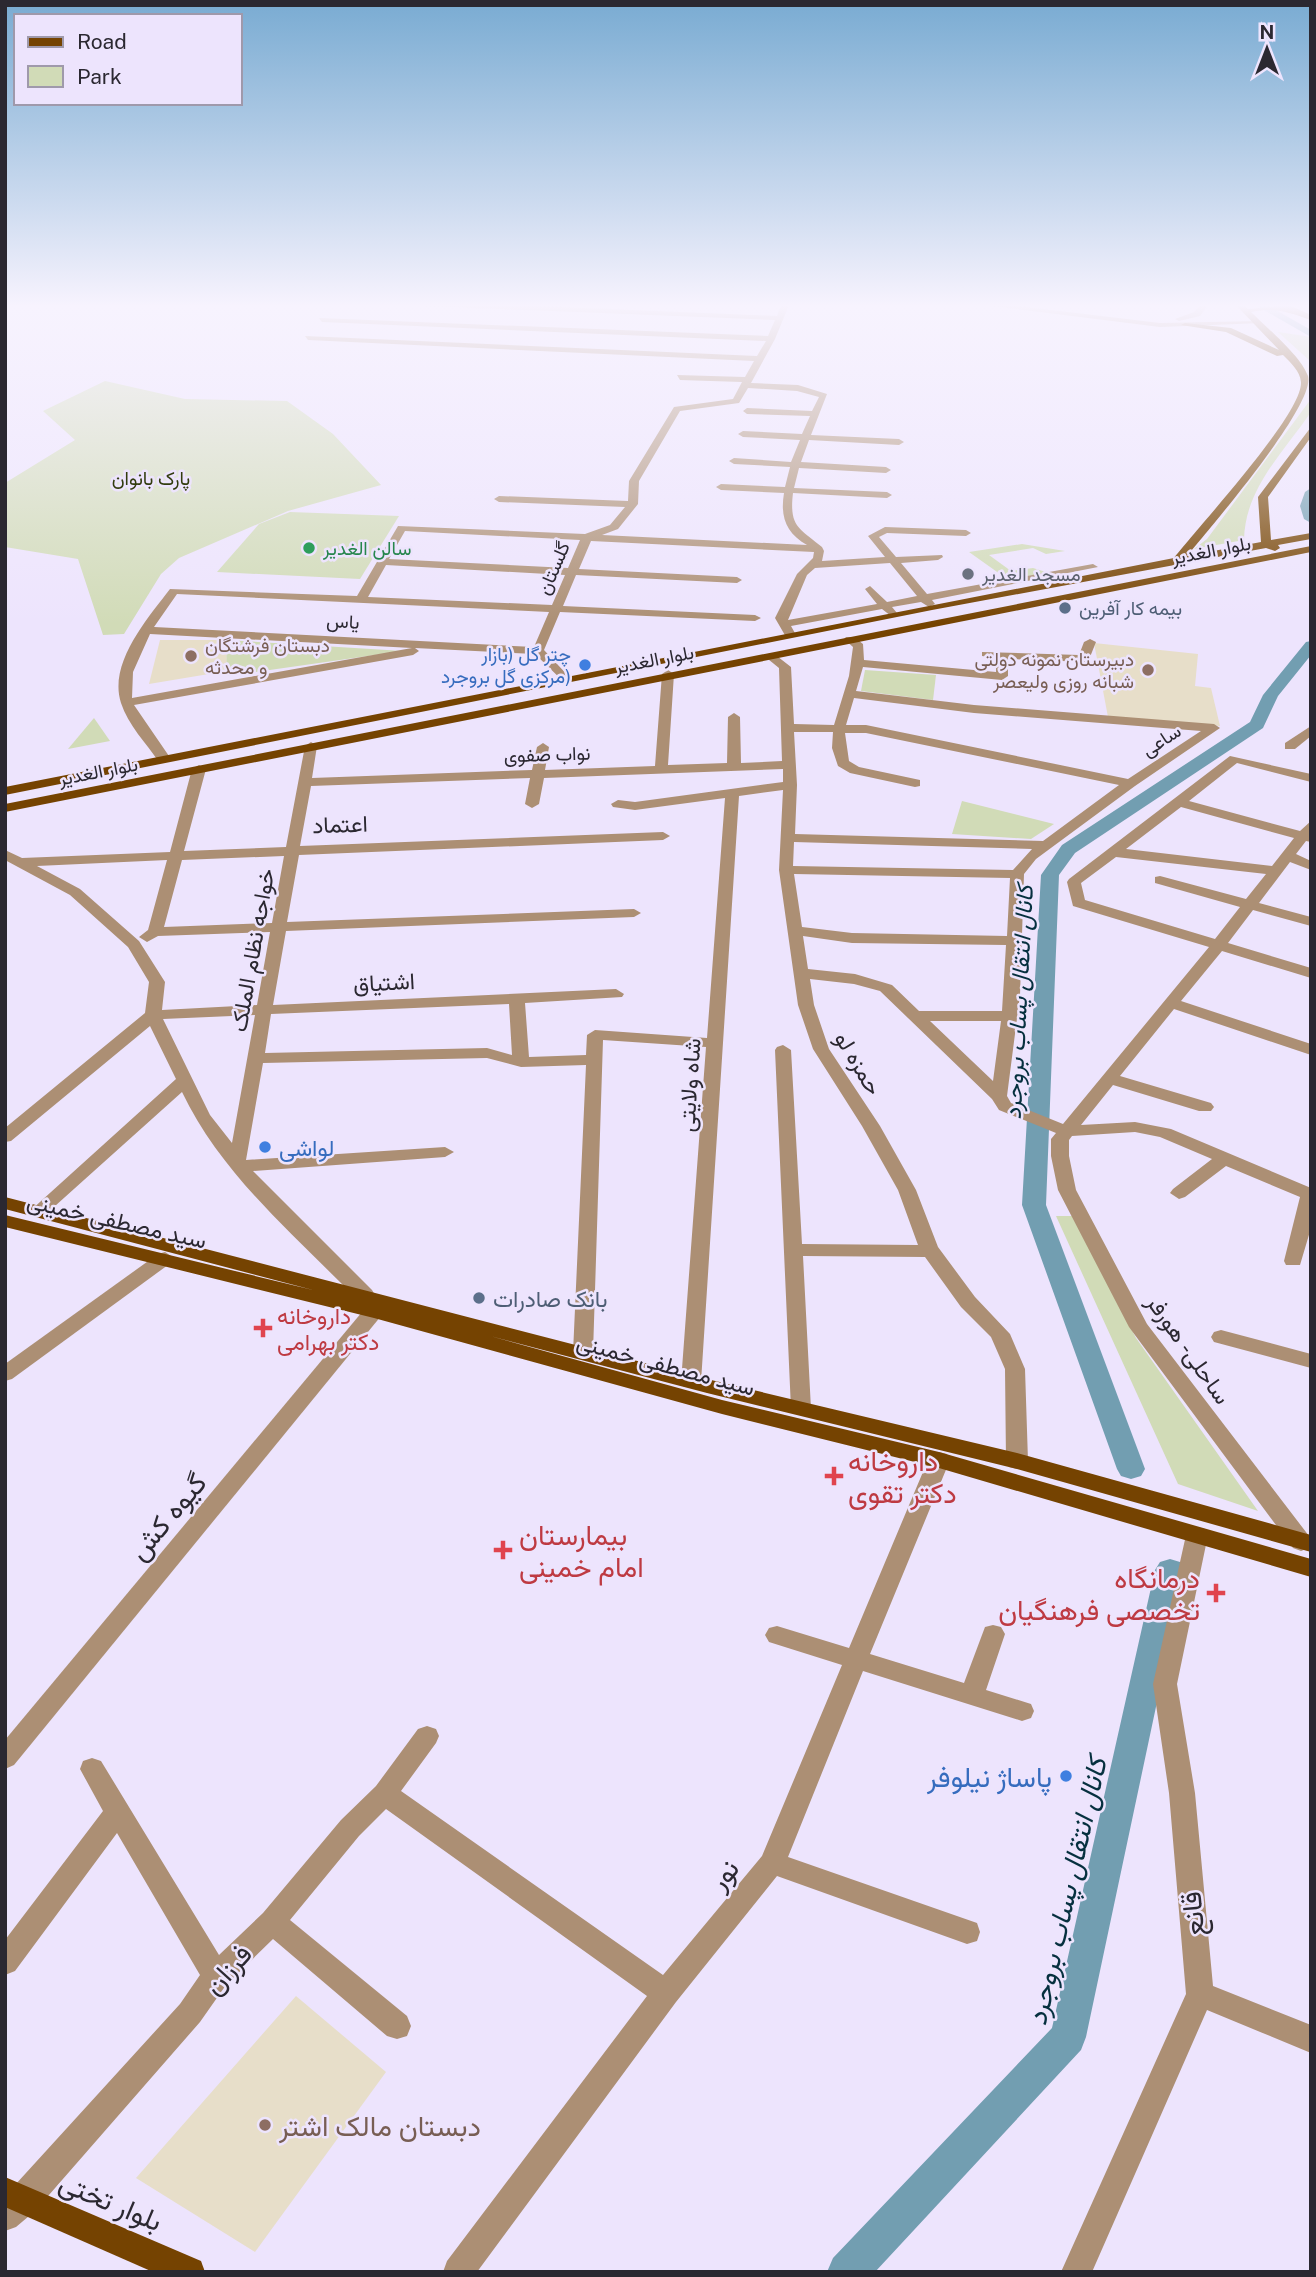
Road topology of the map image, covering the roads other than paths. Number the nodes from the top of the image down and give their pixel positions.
1 (676, 411) edge
2 (753, 411) edge
3 (816, 411) edge
4 (1292, 411) edge
5 (815, 414) junction
6 (1311, 430) edge
7 (743, 434) dead end
8 (807, 437) junction
9 (899, 442) dead end
10 (734, 461) dead end
11 (797, 465) junction
12 (886, 470) dead end
13 (721, 487) dead end
14 (788, 490) junction
15 (887, 495) dead end
16 (499, 499) dead end
17 (633, 504) junction
18 (966, 533) dead end
19 (1311, 536) edge
20 (587, 537) junction
21 (1266, 544) junction
22 (818, 549) junction
23 (1311, 549) edge
24 (1285, 553) junction
25 (938, 557) dead end
26 (1179, 559) junction
27 (893, 560) junction
28 (381, 562) junction
29 (812, 565) junction
30 (1093, 567) dead end
31 (1198, 570) junction
32 (572, 572) junction
33 (737, 580) dead end
34 (870, 589) dead end
35 (361, 599) junction
36 (928, 603) junction
37 (557, 608) junction
38 (888, 610) junction
39 (755, 618) dead end
40 (146, 630) junction
41 (787, 630) junction
42 (850, 639) junction
43 (1090, 642) dead end
44 (444, 646) junction
45 (733, 647) junction
46 (538, 651) junction
47 (701, 653) junction
48 (986, 654) dead end
49 (769, 655) junction
50 (1002, 655) junction
51 (747, 659) junction
52 (860, 663) junction
53 (715, 665) junction
54 (668, 674) junction
55 (566, 680) junction
56 (850, 694) junction
57 (127, 703) junction
58 (734, 718) dead end
59 (787, 728) junction
60 (838, 729) junction
61 (1311, 730) edge
62 (311, 746) junction
63 (1290, 746) dead end
64 (543, 747) dead end
65 (164, 759) junction
66 (790, 765) junction
67 (734, 767) junction
68 (199, 769) junction
69 (661, 769) junction
70 (537, 774) junction
71 (1311, 778) edge
72 (305, 782) junction
73 (915, 783) dead end
74 (1130, 783) junction
75 (790, 785) junction
76 (5, 790) edge
77 (732, 793) junction
78 (1178, 802) junction
79 (532, 804) dead end
80 (618, 804) dead end
81 (5, 808) edge
82 (1308, 833) edge
83 (663, 836) dead end
84 (787, 838) junction
85 (1046, 845) junction
86 (293, 849) junction
87 (1112, 852) junction
88 (176, 854) junction
89 (1287, 856) junction
90 (12, 858) edge
91 (1311, 866) edge
92 (786, 870) junction
93 (1276, 871) junction
94 (1017, 874) junction
95 (1160, 880) dead end
96 (1249, 906) junction
97 (634, 913) dead end
98 (1311, 922) edge
99 (279, 927) junction
100 (794, 930) junction
101 (155, 932) junction
102 (1014, 941) junction
103 (134, 944) junction
104 (1218, 946) junction
105 (800, 973) junction
106 (1311, 973) edge
107 (616, 994) dead end
108 (517, 999) junction
109 (1171, 1003) junction
110 (264, 1010) junction
111 (153, 1015) junction
112 (916, 1016) junction
113 (1009, 1016) junction
114 (715, 1043) junction
115 (783, 1050) dead end
116 (1311, 1051) edge
117 (256, 1058) junction
118 (594, 1060) junction
119 (521, 1062) junction
120 (1110, 1078) junction
121 (185, 1080) junction
122 (1002, 1101) junction
123 (1205, 1107) dead end
124 (1061, 1129) junction
125 (5, 1137) edge
126 (445, 1152) dead end
127 (1225, 1158) junction
128 (238, 1164) junction
129 (1179, 1193) dead end
130 (1310, 1194) edge
131 (5, 1203) edge
132 (39, 1211) junction
133 (5, 1221) edge
134 (794, 1251) junction
135 (931, 1251) junction
136 (165, 1258) junction
137 (1293, 1261) dead end
138 (370, 1303) junction
139 (1222, 1337) dead end
140 (583, 1353) junction
141 (1311, 1361) edge
142 (5, 1374) edge
143 (691, 1382) junction
144 (801, 1409) junction
145 (939, 1461) junction
146 (1017, 1461) junction
147 (1197, 1535) junction
148 (1252, 1539) junction
149 (1306, 1543) edge
150 (1311, 1568) edge
151 (993, 1634) dead end
152 (777, 1635) dead end
153 (858, 1660) junction
154 (972, 1695) junction
155 (1022, 1711) dead end
156 (427, 1736) dead end
157 (5, 1758) edge
158 (92, 1769) dead end
159 (385, 1794) junction
160 (116, 1814) junction
161 (772, 1863) junction
162 (272, 1922) junction
163 (967, 1932) dead end
164 (5, 1962) edge
165 (216, 1976) junction
166 (666, 1993) junction
167 (1200, 1994) junction
168 (397, 2026) dead end
169 (1311, 2039) edge
170 (11, 2203) edge
171 (190, 2272) edge
172 (458, 2272) edge
173 (1076, 2272) edge

1 - 17 street
2 - 5 street
3 - 5 street
4 - 26 main road
5 - 8 street
6 - 21 main road
7 - 8 street
8 - 9 street
8 - 11 street
10 - 11 street
11 - 12 street
11 - 14 street
13 - 14 street
14 - 15 street
14 - 22 street
16 - 17 street
17 - 20 street, گلستان
18 - 27 street
19 - 21 main road, بلوار الغدیر
20 - 22 street
20 - 28 street
20 - 32 street, گلستان
21 - 24 main road
21 - 26 main road, بلوار الغدیر
22 - 29 street
23 - 24 main road, بلوار الغدیر
24 - 31 main road, بلوار الغدیر
25 - 27 street
26 - 31 main road
26 - 36 main road, بلوار الغدیر
27 - 29 street
27 - 36 street
28 - 32 street
28 - 35 street
29 - 41 street
30 - 36 street
31 - 42 main road, بلوار الغدیر
32 - 33 street
32 - 37 street, گلستان
34 - 38 street
35 - 37 street
35 - 40 street
36 - 38 main road, بلوار الغدیر
37 - 39 street
37 - 46 street, گلستان
38 - 41 main road, بلوار الغدیر
40 - 44 street, یاس
40 - 57 street
41 - 45 main road, بلوار الغدیر
42 - 49 main road, بلوار الغدیر
42 - 52 street
43 - 50 street
44 - 46 street, یاس
44 - 57 street
45 - 47 main road, بلوار الغدیر
45 - 51 main road
46 - 55 street
47 - 53 main road
47 - 55 main road, بلوار الغدیر
48 - 50 street
49 - 51 main road, بلوار الغدیر
49 - 59 street, حمزه لو
50 - 52 street
51 - 53 main road, بلوار الغدیر
52 - 56 street
53 - 54 main road, بلوار الغدیر
54 - 62 main road, بلوار الغدیر
54 - 69 street
55 - 65 main road, بلوار الغدیر
56 - 60 street
56 - 74 street, ساعی
57 - 65 street
58 - 67 street
59 - 60 street
59 - 66 street, حمزه لو
60 - 73 street
60 - 74 street
61 - 63 street
62 - 68 main road, بلوار الغدیر
62 - 72 street, خواجه نظام الملک
64 - 70 street
65 - 76 main road, بلوار الغدیر
66 - 67 street, نواب صفوی
66 - 75 street, حمزه لو
67 - 69 street, نواب صفوی
68 - 81 main road, بلوار الغدیر
68 - 88 street
69 - 70 street, نواب صفوی
70 - 72 street, نواب صفوی
70 - 79 street
71 - 78 street
72 - 86 street, خواجه نظام الملک
74 - 85 street, ساعی
75 - 77 street
75 - 84 street, حمزه لو
77 - 80 street
77 - 114 street, شاه ولایتی
78 - 82 street
78 - 87 street
82 - 89 street
83 - 86 street, اعتماد
84 - 85 street
84 - 92 street, حمزه لو
85 - 94 street, ساعی
86 - 88 street, اعتماد
86 - 99 street, خواجه نظام الملک
87 - 93 street
87 - 104 street
88 - 90 street, اعتماد
88 - 101 street
89 - 91 street
89 - 93 street
90 - 103 street
92 - 94 street
92 - 100 street, حمزه لو
93 - 96 street
94 - 102 street
95 - 96 street
96 - 98 street
96 - 104 street
97 - 99 street
99 - 101 street
99 - 110 street, خواجه نظام الملک
100 - 102 street
100 - 105 street, حمزه لو
101 - 103 street
102 - 113 street
103 - 111 street
104 - 106 street
104 - 109 street
105 - 112 street
105 - 135 street, حمزه لو
107 - 108 street, اشتیاق
108 - 110 street, اشتیاق
108 - 119 street
109 - 116 street
109 - 120 street
110 - 111 street, اشتیاق
110 - 117 street, خواجه نظام الملک
111 - 121 street
111 - 125 street
112 - 113 street
112 - 122 street
113 - 122 street
114 - 118 street
114 - 143 street, شاه ولایتی
115 - 134 street
117 - 119 street
117 - 128 street, خواجه نظام الملک
118 - 119 street
118 - 140 street
120 - 123 street
120 - 124 street
121 - 128 street
121 - 132 street
122 - 124 street
124 - 127 street
124 - 149 street, ساحلی - هورفر
126 - 128 street
127 - 129 street
127 - 130 street
128 - 138 street
130 - 137 street
131 - 132 main road, سید مصطفی خمینی
132 - 138 main road, سید مصطفی خمینی
133 - 136 main road, سید مصطفی خمینی
134 - 135 street
134 - 144 street
135 - 146 street, حمزه لو
136 - 138 main road, سید مصطفی خمینی
136 - 142 street
138 - 140 main road, سید مصطفی خمینی
138 - 145 main road, سید مصطفی خمینی
138 - 157 street, گیوه کش
139 - 141 street
140 - 143 main road, سید مصطفی خمینی
143 - 144 main road, سید مصطفی خمینی
144 - 146 main road, سید مصطفی خمینی
145 - 147 main road, سید مصطفی خمینی
145 - 153 street, نور
146 - 148 main road, سید مصطفی خمینی
147 - 148 main road, سید مصطفی خمینی
147 - 167 street, قانع
148 - 149 main road, سید مصطفی خمینی
148 - 150 main road, سید مصطفی خمینی
151 - 154 street
152 - 153 street
153 - 154 street
153 - 161 street, نور
154 - 155 street
156 - 159 street, فرزان
158 - 160 street
159 - 162 street, فرزان
159 - 166 street
160 - 164 street
160 - 165 street
161 - 163 street
161 - 166 street, نور
162 - 165 street, فرزان
162 - 168 street
165 - 170 street, فرزان
166 - 172 street, نور
167 - 169 street
167 - 173 street, قانع
170 - 171 main road, بلوار تختی

